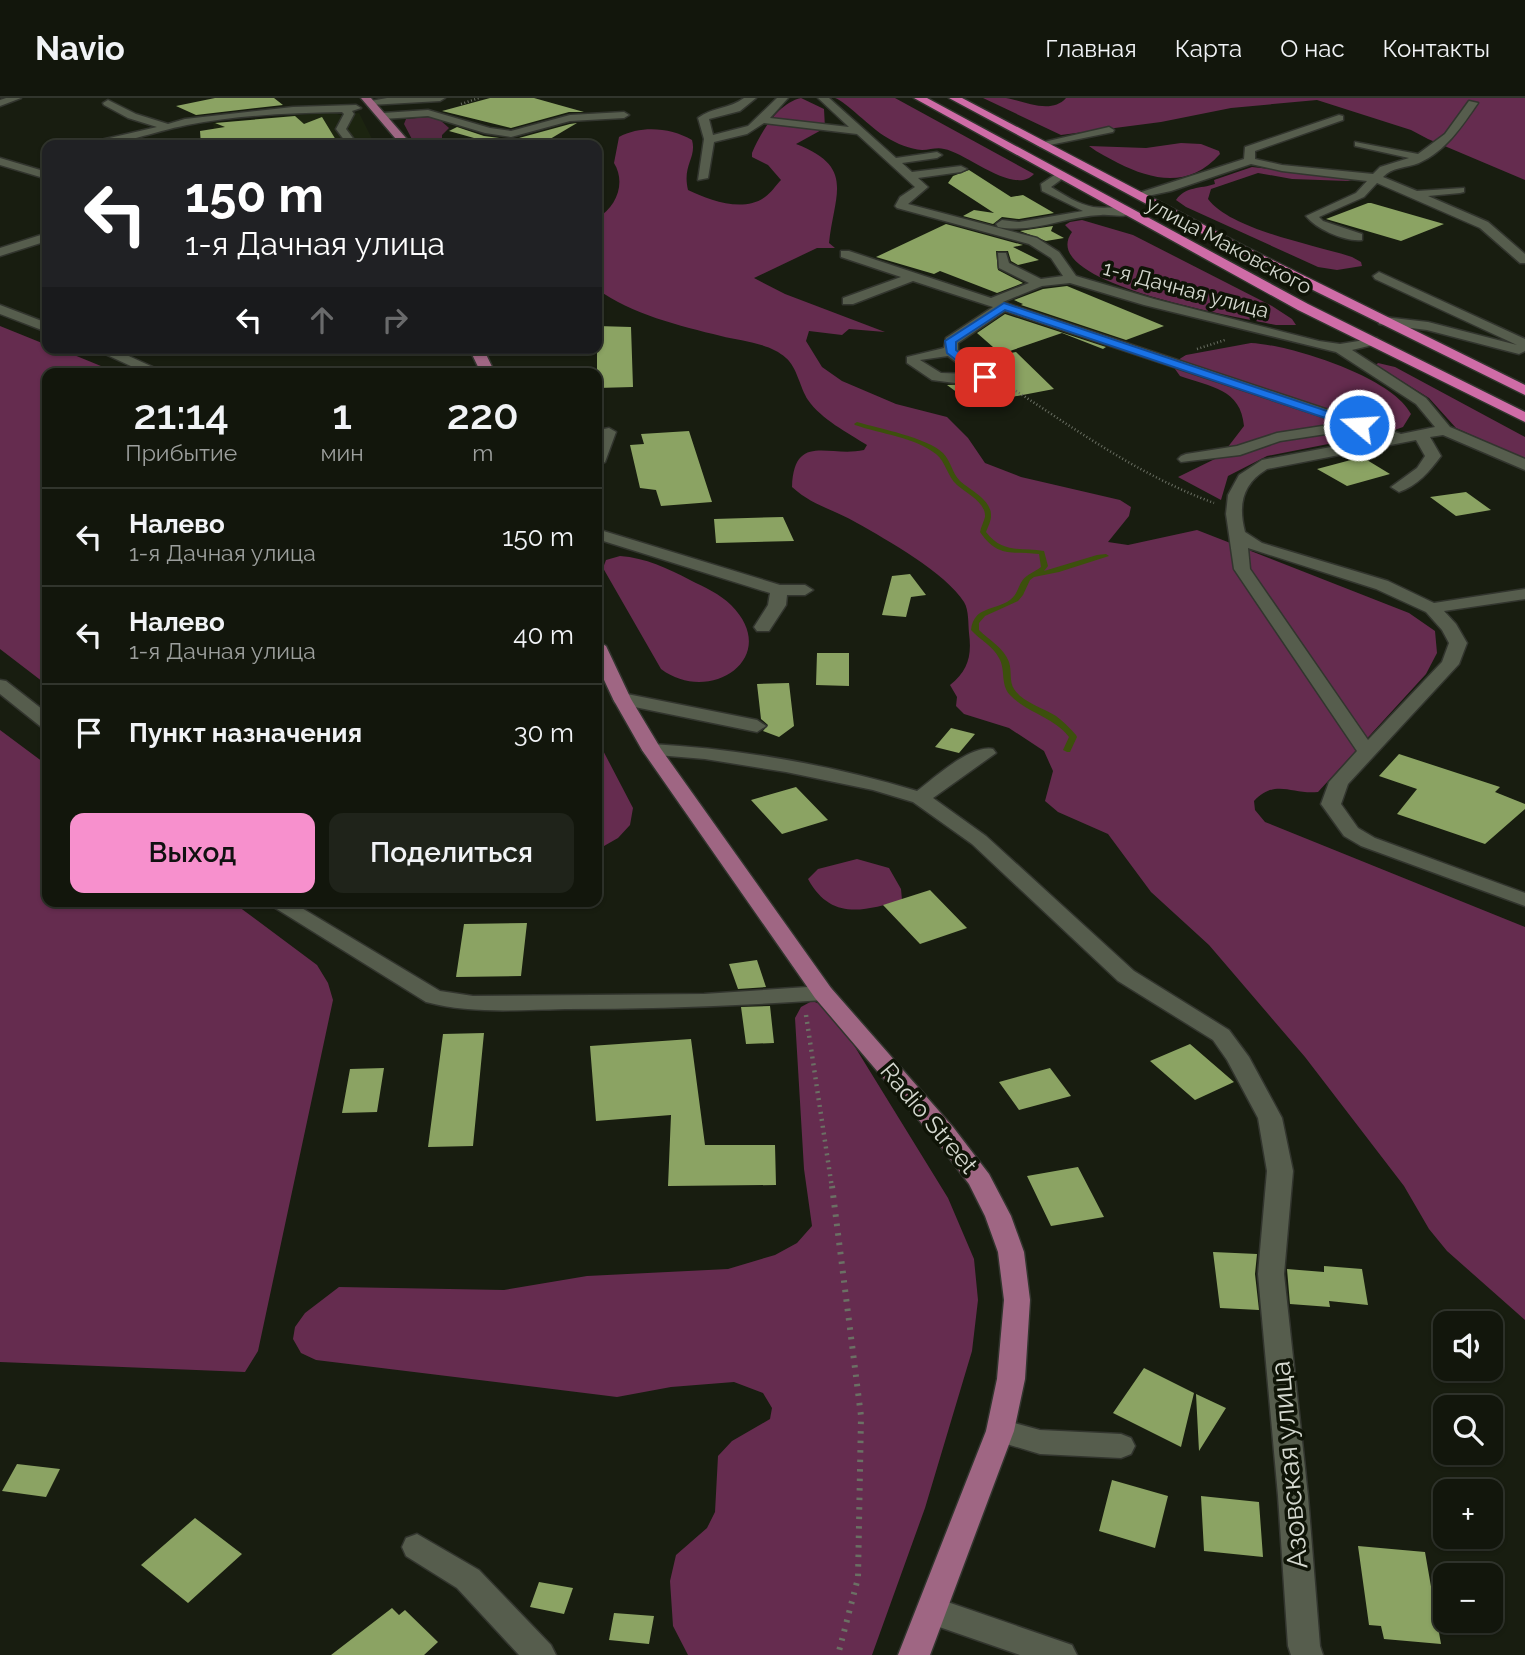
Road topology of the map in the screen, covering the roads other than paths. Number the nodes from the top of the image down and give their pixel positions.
1 (16, 98) edge
2 (328, 98) edge
3 (440, 98) edge
4 (751, 98) edge
5 (783, 98) edge
6 (822, 98) edge
7 (919, 98) edge
8 (954, 98) edge
9 (386, 101) junction
10 (369, 102) edge
11 (0, 103) edge
12 (108, 103) dead end
13 (1473, 103) dead end
14 (345, 109) junction
15 (428, 113) junction
16 (383, 116) junction
17 (624, 116) dead end
18 (1339, 118) dead end
19 (763, 120) junction
20 (168, 127) junction
21 (1109, 130) dead end
22 (860, 131) junction
23 (709, 139) junction
24 (113, 140) edge
25 (349, 140) edge
26 (403, 140) edge
27 (1040, 144) junction
28 (1359, 144) dead end
29 (937, 155) dead end
30 (1420, 157) junction
31 (895, 161) junction
32 (1250, 161) junction
33 (0, 162) edge
34 (961, 169) dead end
35 (42, 175) edge
36 (912, 175) junction
37 (1060, 176) junction
38 (702, 178) dead end
39 (1375, 178) junction
40 (1460, 190) dead end
41 (1416, 194) junction
42 (1138, 195) junction
43 (934, 207) dead end
44 (1097, 212) junction
45 (1127, 212) junction
46 (981, 213) dead end
47 (1019, 226) junction
48 (1052, 230) dead end
49 (1358, 237) dead end
50 (42, 239) edge
51 (1037, 243) junction
52 (0, 252) edge
53 (845, 254) dead end
54 (1002, 256) dead end
55 (1524, 260) edge
56 (1379, 276) dead end
57 (912, 277) junction
58 (1071, 279) junction
59 (1039, 284) junction
60 (848, 300) dead end
61 (998, 304) junction
62 (0, 309) edge
63 (1384, 321) junction
64 (42, 326) edge
65 (1371, 341) junction
66 (1525, 344) edge
67 (1340, 348) junction
68 (951, 351) junction
69 (1525, 351) edge
70 (113, 354) edge
71 (147, 368) edge
72 (1525, 391) edge
73 (1525, 418) edge
74 (1359, 425) junction
75 (1445, 430) junction
76 (609, 432) dead end
77 (1420, 433) junction
78 (1398, 437) junction
79 (602, 450) edge
80 (1185, 459) dead end
81 (1525, 465) edge
82 (1399, 487) dead end
83 (1238, 534) junction
84 (602, 535) edge
85 (779, 590) junction
86 (805, 590) dead end
87 (1525, 594) edge
88 (1432, 608) junction
89 (763, 627) dead end
90 (602, 657) edge
91 (0, 685) edge
92 (621, 699) junction
93 (42, 718) edge
94 (757, 726) dead end
95 (652, 750) junction
96 (1367, 752) junction
97 (986, 753) dead end
98 (920, 798) junction
99 (1525, 900) edge
100 (284, 907) edge
101 (812, 995) junction
102 (1000, 1431) junction
103 (1121, 1446) dead end
104 (417, 1547) dead end
105 (933, 1611) junction
106 (540, 1655) edge
107 (914, 1655) edge
108 (1061, 1655) edge
109 (1307, 1655) edge

1 - 11 street
2 - 10 street
3 - 9 street
4 - 23 street
5 - 19 street
6 - 22 street
7 - 37 highway, улица Маковского
8 - 27 highway, улица Маковского
9 - 10 street
9 - 15 street
10 - 14 street
10 - 16 main road
12 - 20 street
13 - 30 street
14 - 20 street
14 - 25 street
15 - 16 street
15 - 17 street
16 - 26 main road
18 - 32 street
19 - 22 street
19 - 23 street
20 - 24 street
21 - 27 street
22 - 31 street
23 - 38 street
27 - 42 highway, улица Маковского
28 - 30 street
29 - 31 street
30 - 39 street
31 - 36 street
32 - 39 street
32 - 42 street
33 - 35 street
34 - 36 street
36 - 51 street
37 - 44 street
37 - 45 highway, улица Маковского
39 - 41 street
39 - 49 street
40 - 41 street
41 - 55 street
42 - 63 highway, улица Маковского
43 - 47 street
44 - 45 street
44 - 47 street
45 - 65 highway, улица Маковского
46 - 47 street
48 - 51 street
50 - 52 street
51 - 58 street
53 - 57 street
54 - 59 street
56 - 66 street
57 - 60 street
57 - 61 street
58 - 59 street, 1-я Дачная улица
58 - 67 street, 1-я Дачная улица
59 - 61 street, 1-я Дачная улица
61 - 68 street, 1-я Дачная улица
61 - 74 street
62 - 64 street
63 - 69 street
63 - 72 highway, улица Маковского
65 - 67 street, 1-я Дачная улица
65 - 73 highway, улица Маковского
67 - 75 street
68 - 68 street
70 - 71 street
74 - 78 street
74 - 80 street
75 - 77 street
75 - 81 street
76 - 79 street
77 - 78 street
77 - 82 street
78 - 83 street
83 - 88 street
83 - 96 street
84 - 85 street
85 - 86 street
85 - 89 street
87 - 88 street
88 - 96 street
90 - 92 main road, Radio Street
91 - 93 street
92 - 94 street
92 - 95 main road, Radio Street
95 - 98 street, Азовская улица
95 - 101 main road, Radio Street
96 - 99 street
97 - 98 street
98 - 109 street, Азовская улица
100 - 101 street
101 - 102 main road, Radio Street
102 - 103 street
102 - 105 main road, Radio Street
104 - 106 street
105 - 107 main road, Radio Street
105 - 108 street

